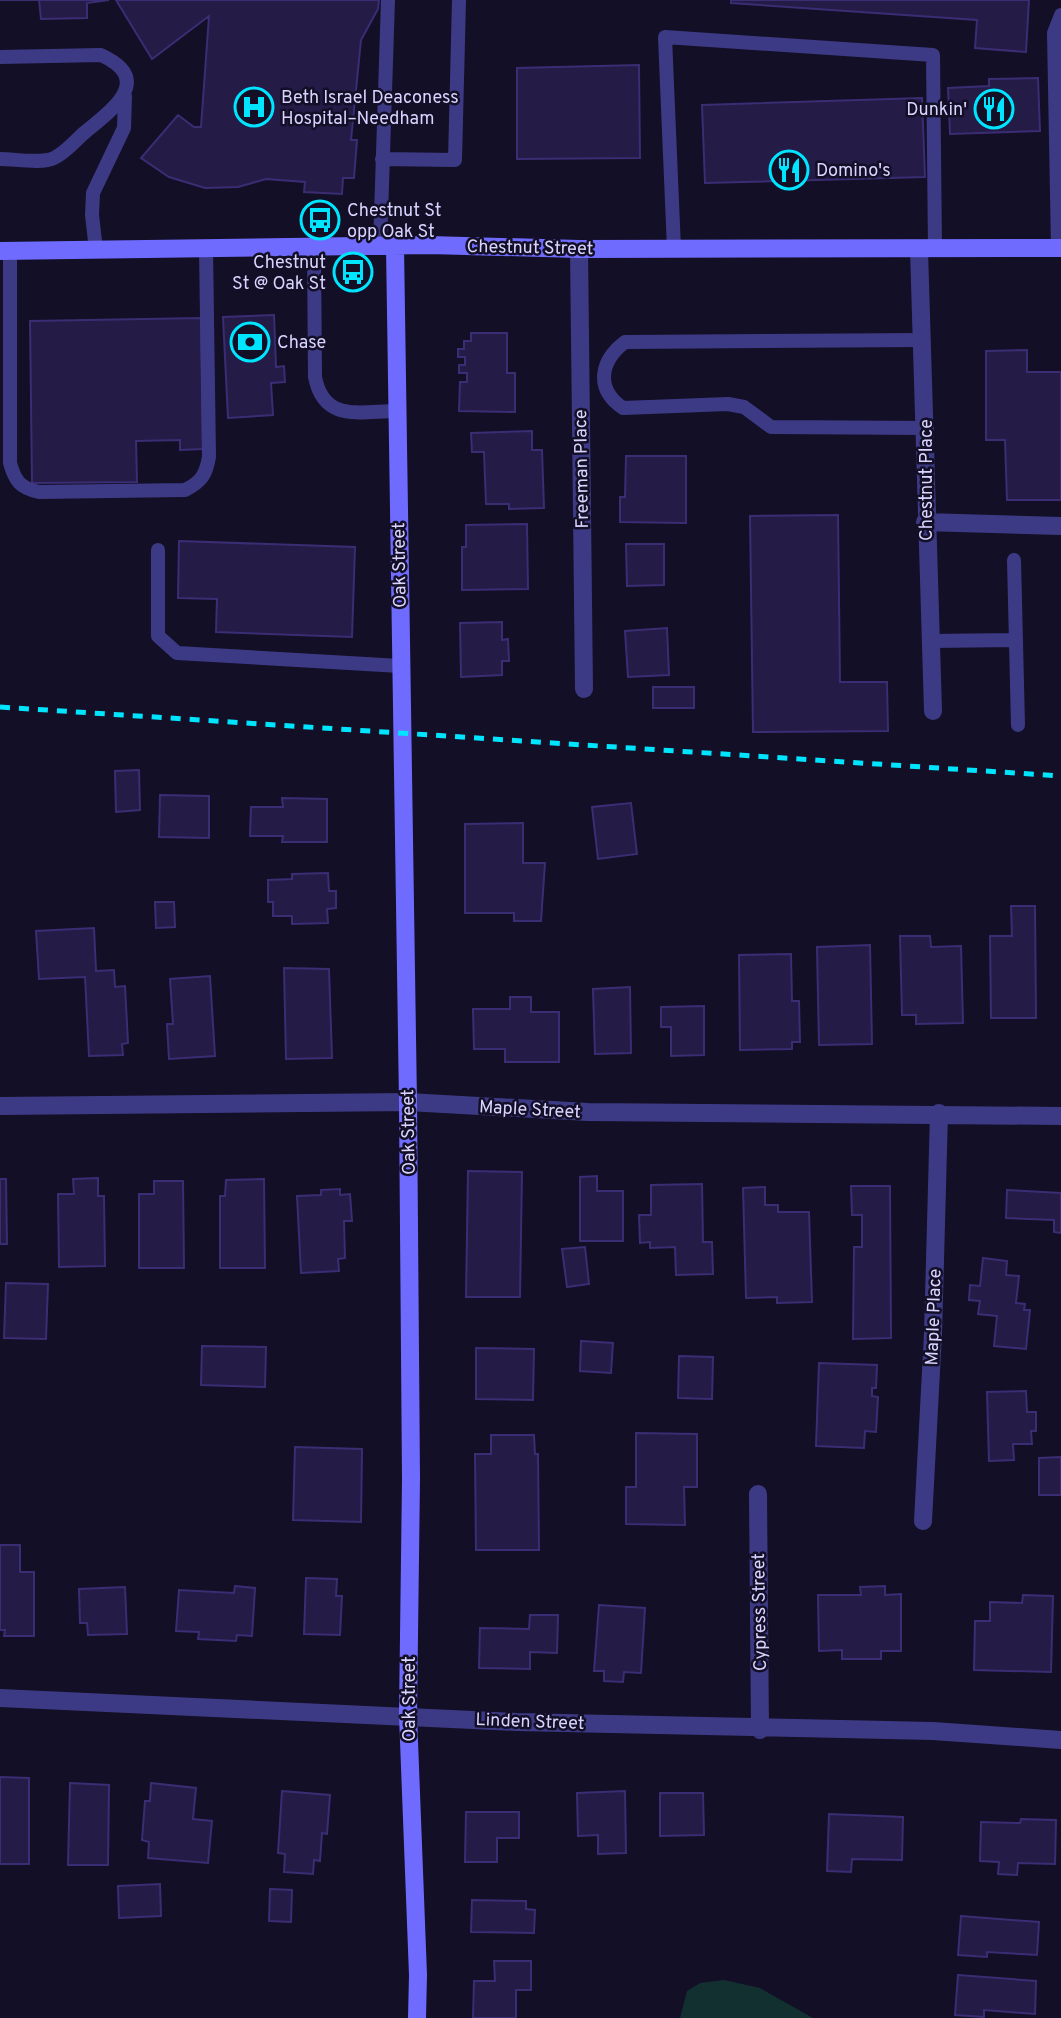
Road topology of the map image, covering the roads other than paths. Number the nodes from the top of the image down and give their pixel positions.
1 (388, 0) edge
2 (459, 0) edge
3 (1061, 15) edge
4 (0, 57) edge
5 (125, 96) junction
6 (0, 159) edge
7 (382, 159) junction
8 (388, 246) junction
9 (314, 247) junction
10 (206, 248) junction
11 (1060, 248) edge
12 (579, 249) junction
13 (674, 249) junction
14 (96, 250) junction
15 (927, 250) junction
16 (5, 251) edge
17 (923, 340) junction
18 (397, 411) junction
19 (927, 428) junction
20 (925, 522) junction
21 (1061, 526) edge
22 (158, 550) dead end
23 (1014, 561) dead end
24 (930, 640) junction
25 (1016, 640) junction
26 (400, 666) junction
27 (584, 689) dead end
28 (933, 711) dead end
29 (1018, 725) dead end
30 (408, 1102) junction
31 (0, 1106) edge
32 (939, 1113) junction
33 (1061, 1116) edge
34 (758, 1494) dead end
35 (923, 1521) dead end
36 (0, 1698) edge
37 (408, 1716) junction
38 (760, 1730) junction
39 (1061, 1740) edge
40 (417, 2018) edge

1 - 7 lane
2 - 7 lane
3 - 11 lane
4 - 5 lane
5 - 6 lane
5 - 14 lane
7 - 8 lane
8 - 9 street, Chestnut Street
8 - 12 street, Chestnut Street
8 - 18 street, Oak Street
9 - 10 street, Chestnut Street
9 - 18 lane
10 - 14 street, Chestnut Street
10 - 16 lane
11 - 15 street, Chestnut Street
12 - 13 street, Chestnut Street
12 - 27 street, Freeman Place
13 - 15 street, Chestnut Street
13 - 15 lane
14 - 16 street, Chestnut Street
15 - 17 street, Chestnut Place
17 - 19 street, Chestnut Place
17 - 19 lane
18 - 26 street, Oak Street
19 - 20 street, Chestnut Place
20 - 21 street
20 - 24 street, Chestnut Place
22 - 26 lane
23 - 25 lane
24 - 25 lane
24 - 28 street, Chestnut Place
25 - 29 lane
26 - 30 street, Oak Street
30 - 31 street, Maple Street
30 - 32 street, Maple Street
30 - 37 street, Oak Street
32 - 33 street, Maple Street
32 - 35 street, Maple Place
34 - 38 street, Cypress Street
36 - 37 street, Linden Street
37 - 38 street, Linden Street
37 - 40 street, Oak Street
38 - 39 street, Linden Street

